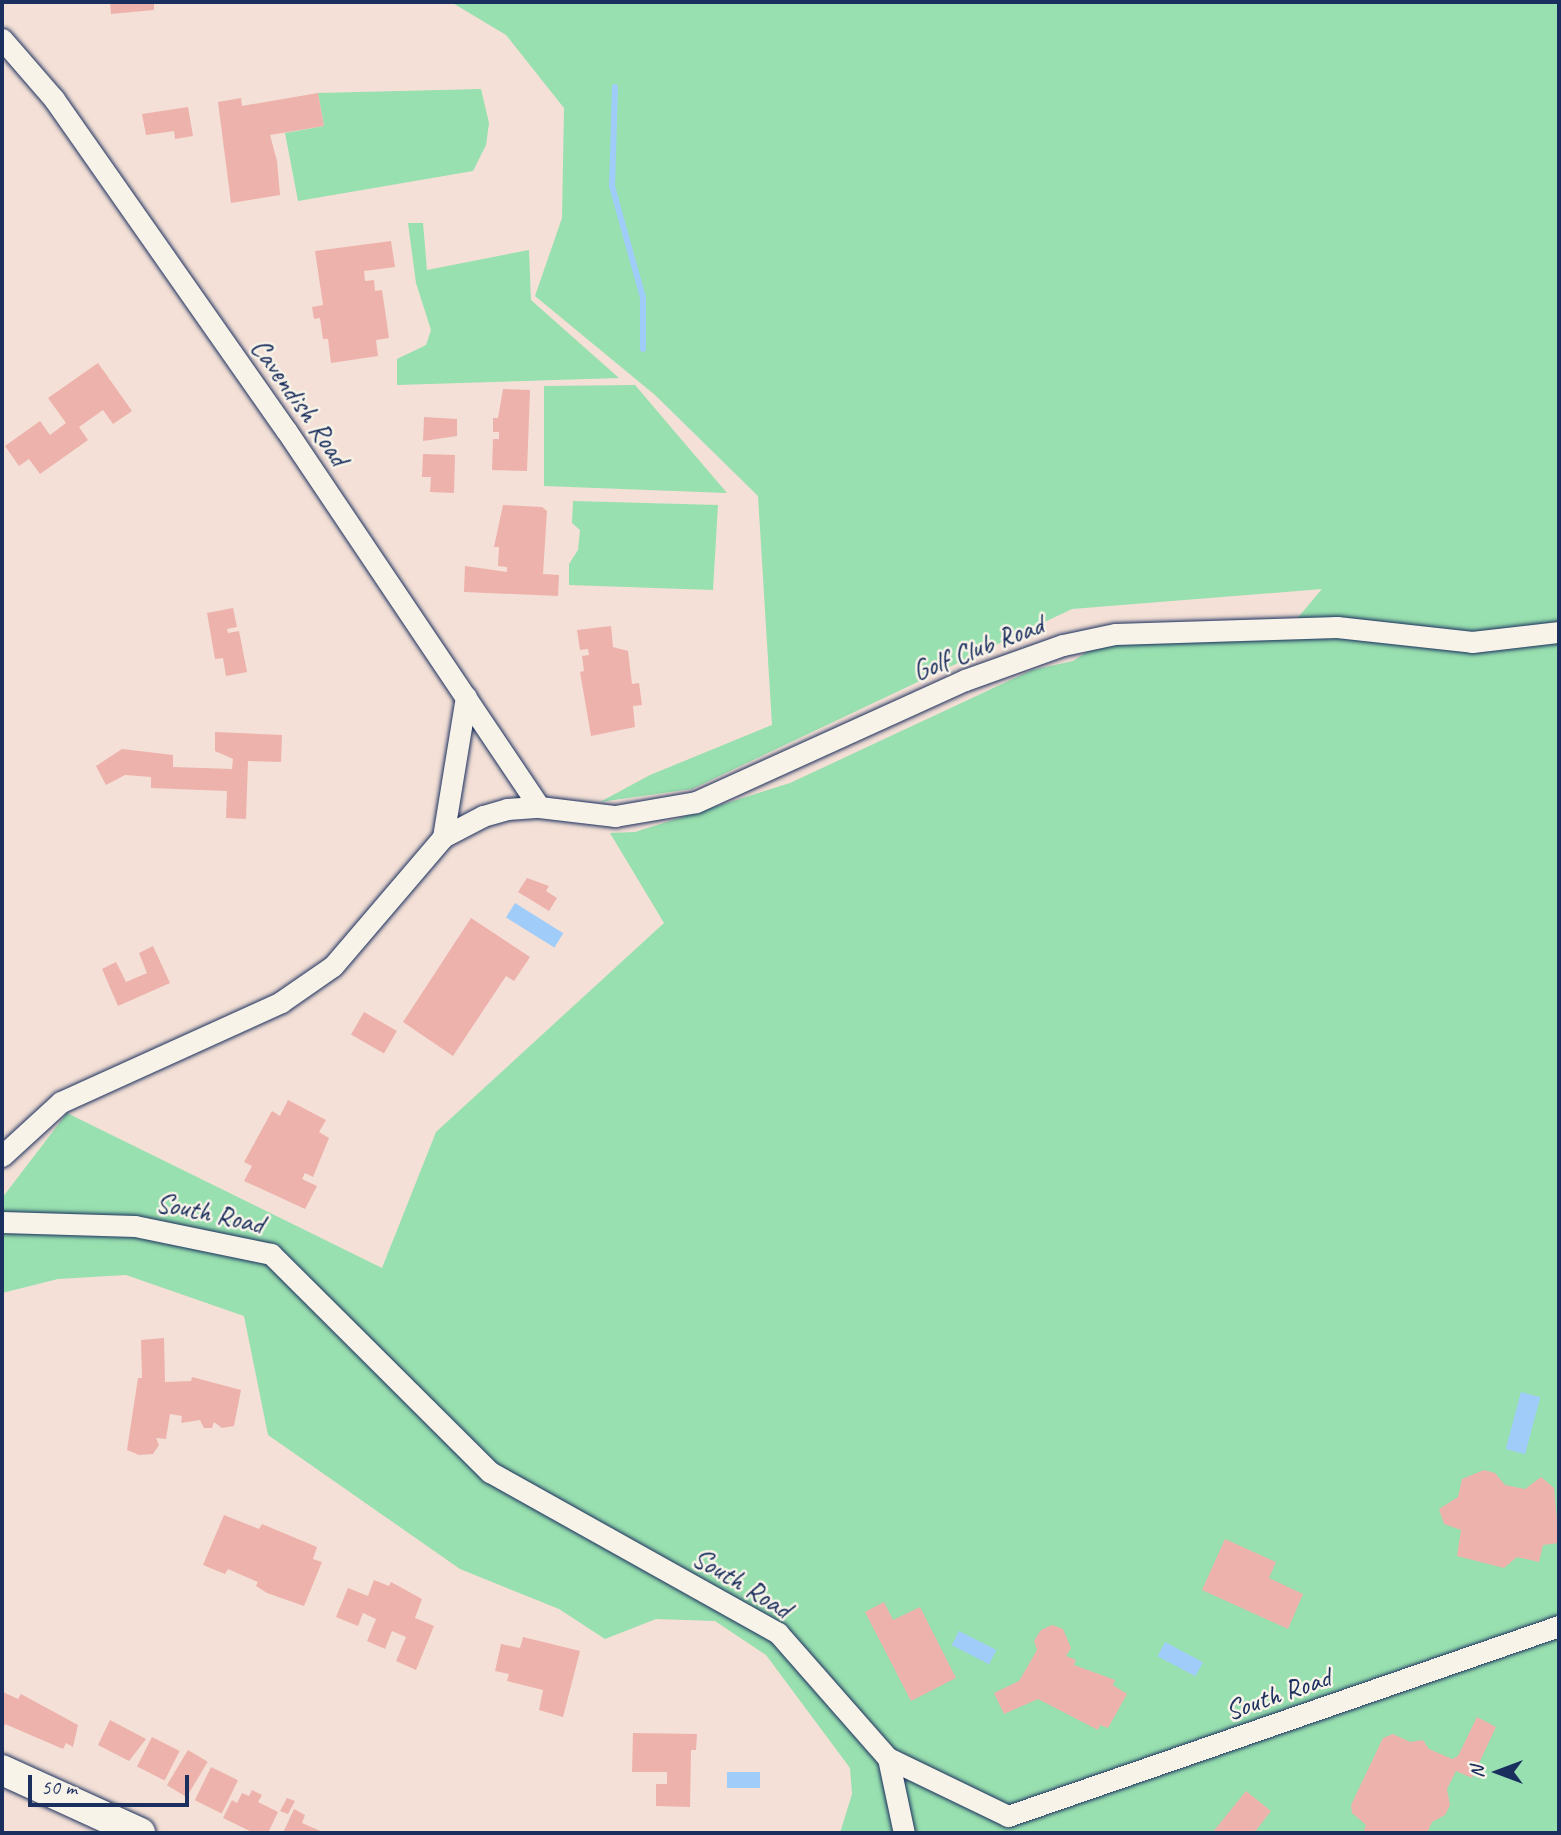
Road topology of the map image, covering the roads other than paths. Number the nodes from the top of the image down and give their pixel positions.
1 (2, 39) edge
2 (1559, 632) edge
3 (466, 697) junction
4 (539, 807) junction
5 (443, 837) junction
6 (2, 1156) edge
7 (2, 1222) edge
8 (1559, 1626) edge
9 (888, 1758) junction
10 (2, 1770) edge
11 (140, 1833) edge
12 (904, 1833) edge

1 - 3 street, Cavendish Road
2 - 4 street, Golf Club Road
3 - 4 street, Cavendish Road
3 - 5 street
4 - 5 street, Golf Club Road
5 - 6 street
7 - 9 street, South Road
8 - 9 street, South Road
9 - 12 street
10 - 11 main road

